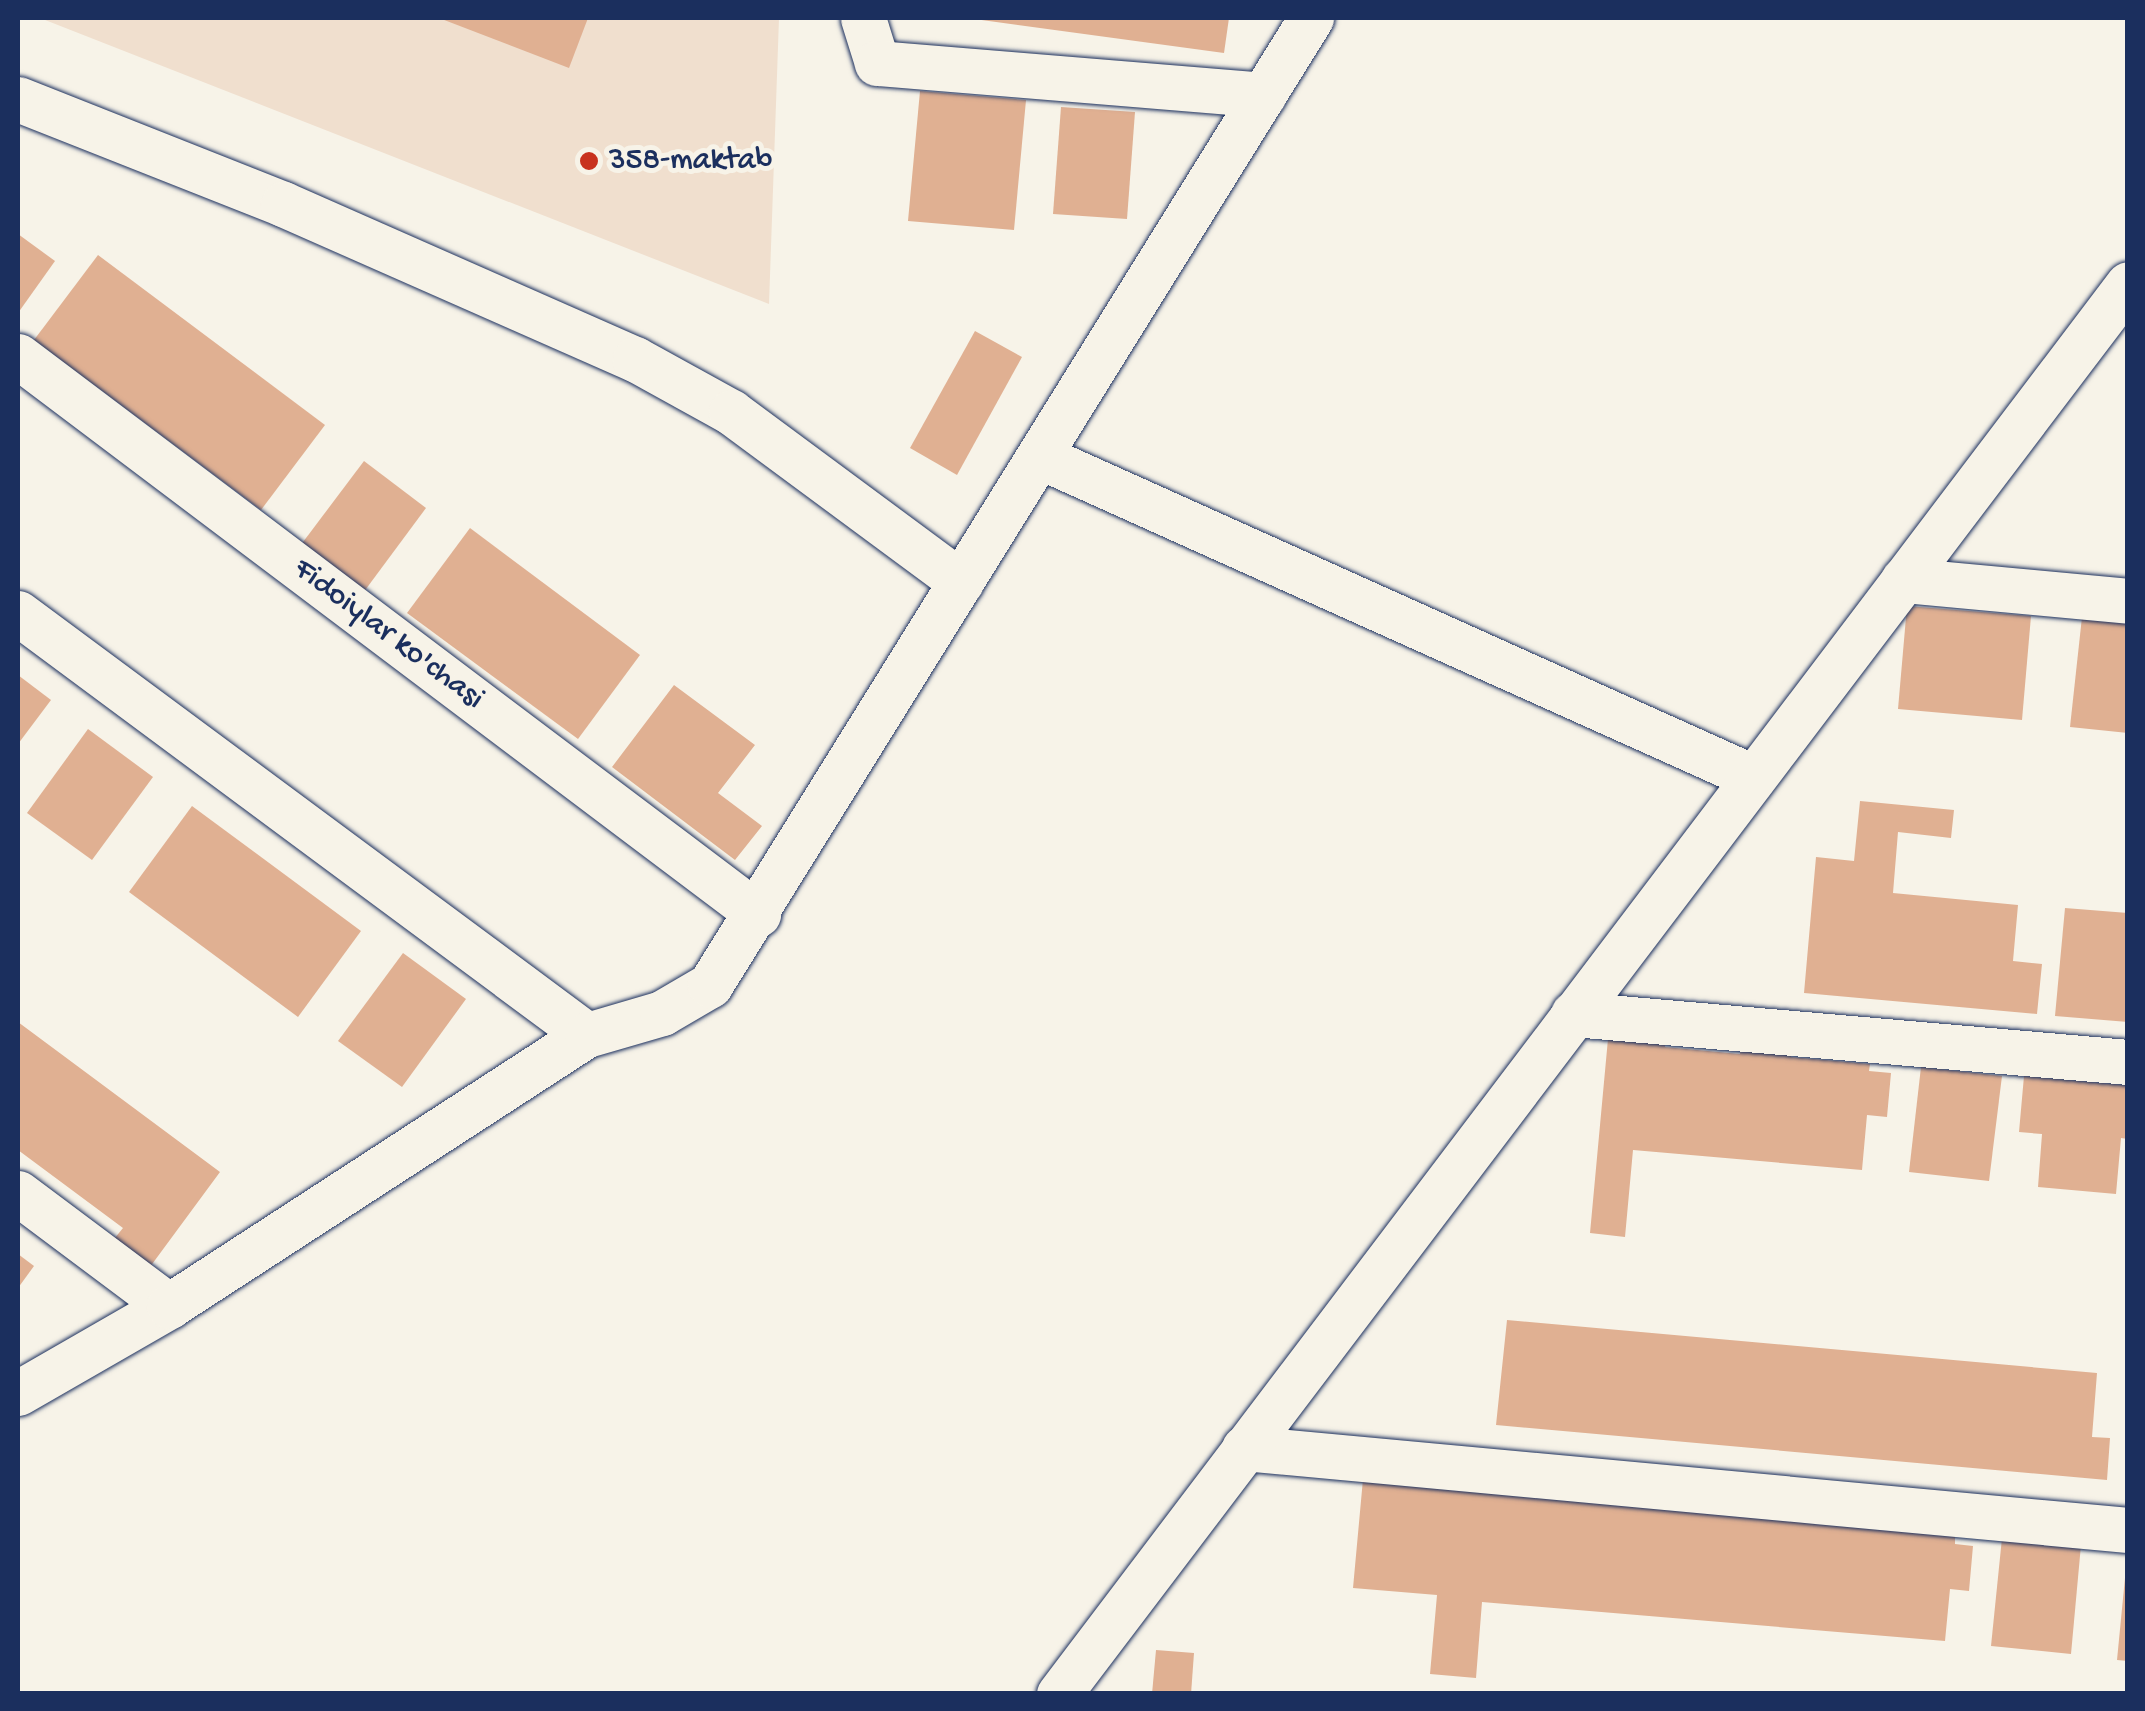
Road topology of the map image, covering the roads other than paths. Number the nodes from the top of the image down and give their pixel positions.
1 (863, 18) edge
2 (1311, 18) edge
3 (1264, 94) junction
4 (18, 100) edge
5 (2128, 284) edge
6 (18, 356) edge
7 (1038, 456) junction
8 (1902, 580) junction
9 (962, 582) junction
10 (2128, 601) edge
11 (18, 613) edge
12 (1753, 777) junction
13 (758, 914) junction
14 (1573, 1014) junction
15 (587, 1034) junction
16 (2128, 1062) edge
17 (18, 1193) edge
18 (169, 1306) junction
19 (18, 1393) edge
20 (1244, 1448) junction
21 (2128, 1530) edge
22 (1059, 1694) edge

1 - 3 street
2 - 3 street
3 - 7 street
4 - 9 street
5 - 8 street
6 - 13 street, Fidoiylar ko'chasi
7 - 9 street
7 - 12 street
8 - 10 street
8 - 12 street
9 - 13 street
11 - 15 street
12 - 14 street
13 - 15 street
14 - 16 street
14 - 20 street
15 - 18 street
17 - 18 street
18 - 19 street
20 - 21 street
20 - 22 street

